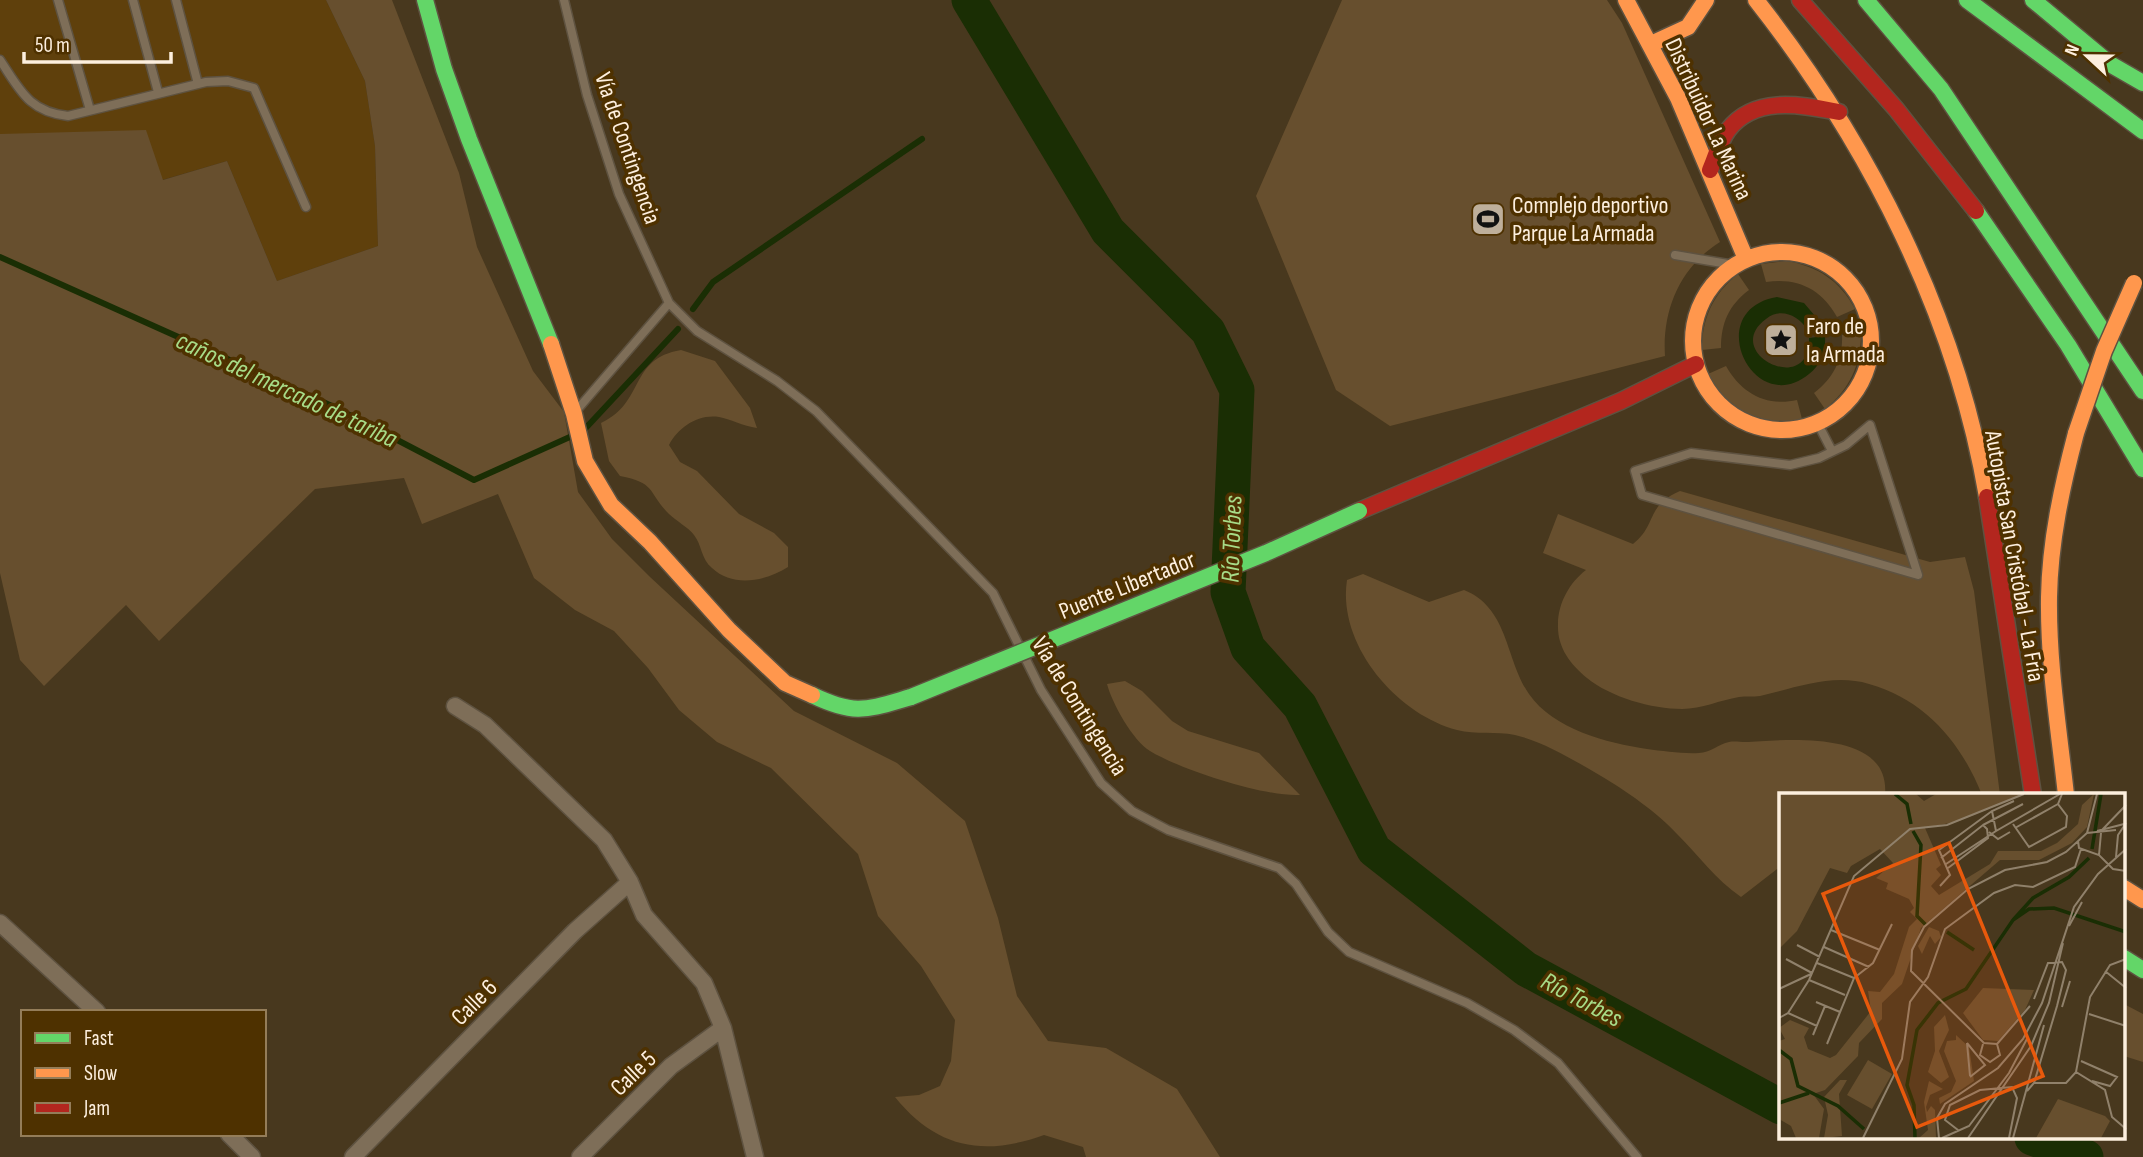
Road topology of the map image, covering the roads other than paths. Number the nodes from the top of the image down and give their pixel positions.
1 (58, 0) edge
2 (134, 0) edge
3 (176, 0) edge
4 (425, 0) edge
5 (564, 0) edge
6 (1626, 0) edge
7 (1706, 0) edge
8 (1756, 0) edge
9 (1800, 0) edge
10 (1866, 0) edge
11 (1966, 0) edge
12 (2033, 0) edge
13 (1651, 44) junction
14 (0, 60) edge
15 (2143, 83) edge
16 (198, 84) junction
17 (158, 92) junction
18 (2133, 104) dead end
19 (2114, 109) junction
20 (90, 110) junction
21 (1839, 111) junction
22 (2143, 131) edge
23 (1710, 170) junction
24 (306, 208) dead end
25 (1675, 254) dead end
26 (1740, 262) junction
27 (2138, 280) edge
28 (669, 303) junction
29 (1696, 364) junction
30 (2143, 391) edge
31 (574, 414) junction
32 (1818, 422) junction
33 (1832, 451) junction
34 (2143, 469) edge
35 (455, 706) dead end
36 (2033, 793) edge
37 (2066, 793) edge
38 (630, 882) junction
39 (2126, 889) edge
40 (2143, 900) edge
41 (0, 923) edge
42 (2126, 959) edge
43 (2143, 970) edge
44 (95, 1010) edge
45 (723, 1028) junction
46 (231, 1136) edge
47 (252, 1157) edge
48 (353, 1157) edge
49 (580, 1157) edge
50 (755, 1157) edge
51 (1637, 1157) edge

1 - 20 lane
2 - 17 lane
3 - 16 lane
4 - 31 main road, Puente Libertador
5 - 28 lane, Vía de Contingencia
6 - 13 main road, Distribuidor La Marina
7 - 13 main road
8 - 21 main road, Autopista San Cristóbal - La Fría
9 - 34 main road
10 - 30 main road
11 - 19 main road
12 - 15 main road
13 - 23 main road, Distribuidor La Marina
14 - 20 lane
16 - 17 lane
16 - 24 lane
17 - 20 lane
18 - 19 main road
19 - 22 main road
21 - 23 main road
21 - 36 main road, Autopista San Cristóbal - La Fría
23 - 26 main road, Distribuidor La Marina
25 - 26 lane
26 - 29 main road
26 - 32 main road
27 - 37 main road, bridge
28 - 31 lane
28 - 51 lane, Vía de Contingencia
29 - 31 main road, Puente Libertador, bridge
29 - 32 main road
32 - 33 lane
33 - 33 lane
35 - 38 street
38 - 45 street
38 - 48 street, Calle 6
39 - 40 main road
41 - 44 street
42 - 43 main road
45 - 49 street, Calle 5
45 - 50 street
46 - 47 street

